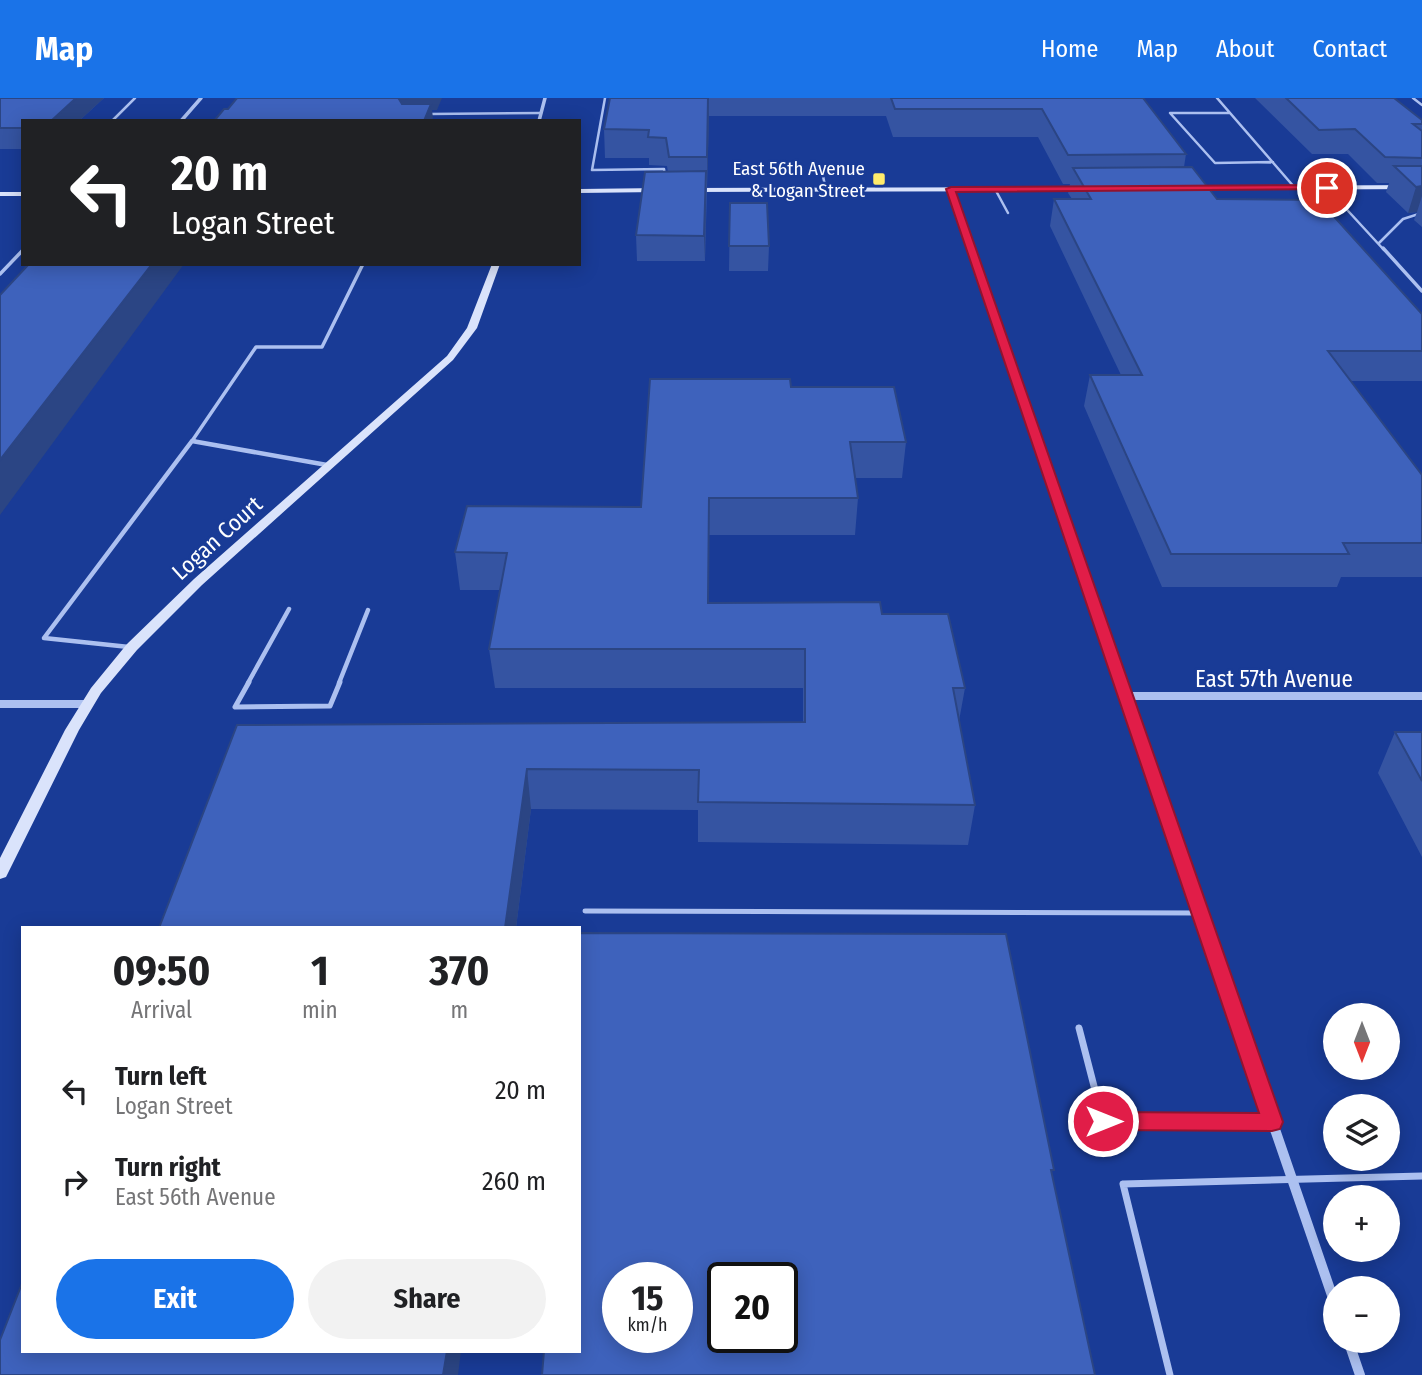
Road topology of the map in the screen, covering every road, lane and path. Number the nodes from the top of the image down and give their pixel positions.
1 (135, 98) edge
2 (201, 98) edge
3 (545, 98) edge
4 (605, 98) edge
5 (1217, 98) edge
6 (1413, 98) edge
7 (1422, 105) edge
8 (541, 113) junction
9 (1230, 113) junction
10 (419, 114) edge
11 (114, 119) edge
12 (183, 119) edge
13 (540, 119) edge
14 (1273, 162) junction
15 (821, 167) dead end
16 (665, 180) edge
17 (1422, 187) edge
18 (1178, 188) edge
19 (1205, 188) junction
20 (1295, 188) junction
21 (1327, 188) junction
22 (951, 189) junction
23 (995, 189) junction
24 (1097, 189) edge
25 (666, 190) edge
26 (679, 190) edge
27 (826, 190) junction
28 (581, 191) edge
29 (0, 194) edge
30 (21, 194) edge
31 (1211, 196) edge
32 (1008, 213) dead end
33 (1422, 213) edge
34 (1379, 243) junction
35 (21, 252) edge
36 (362, 266) edge
37 (495, 266) edge
38 (0, 274) edge
39 (1422, 291) edge
40 (192, 441) junction
41 (327, 465) junction
42 (289, 609) dead end
43 (368, 610) dead end
44 (132, 647) junction
45 (1125, 696) junction
46 (1422, 696) edge
47 (0, 704) edge
48 (88, 704) junction
49 (0, 873) edge
50 (585, 911) dead end
51 (1200, 913) junction
52 (1079, 1028) dead end
53 (1272, 1122) junction
54 (1422, 1176) edge
55 (1293, 1180) junction
56 (1326, 1276) edge
57 (1352, 1353) edge
58 (1170, 1375) edge
59 (1360, 1375) edge

1 - 11 lane
2 - 12 street
3 - 8 street
4 - 16 lane
5 - 9 lane
6 - 7 lane
8 - 10 lane
8 - 13 street
9 - 14 lane
9 - 14 lane
14 - 20 lane
15 - 27 lane
17 - 21 street
18 - 19 street
19 - 20 street
19 - 31 lane
20 - 21 street
21 - 34 lane
22 - 23 street
22 - 27 street
22 - 45 street
23 - 24 street
23 - 32 lane
25 - 28 street
26 - 27 street
29 - 30 street
33 - 34 lane
34 - 39 lane
35 - 38 lane
36 - 40 lane
37 - 41 street, Logan Court
40 - 41 lane
40 - 44 lane
41 - 44 street, Logan Court
42 - 43 lane
44 - 48 street, Logan Court
45 - 46 street, East 57th Avenue
45 - 51 street
47 - 48 street
48 - 49 street, Logan Court
50 - 51 lane
51 - 53 street
52 - 53 lane
53 - 55 street
54 - 55 lane
55 - 56 street
55 - 58 lane
57 - 59 street

